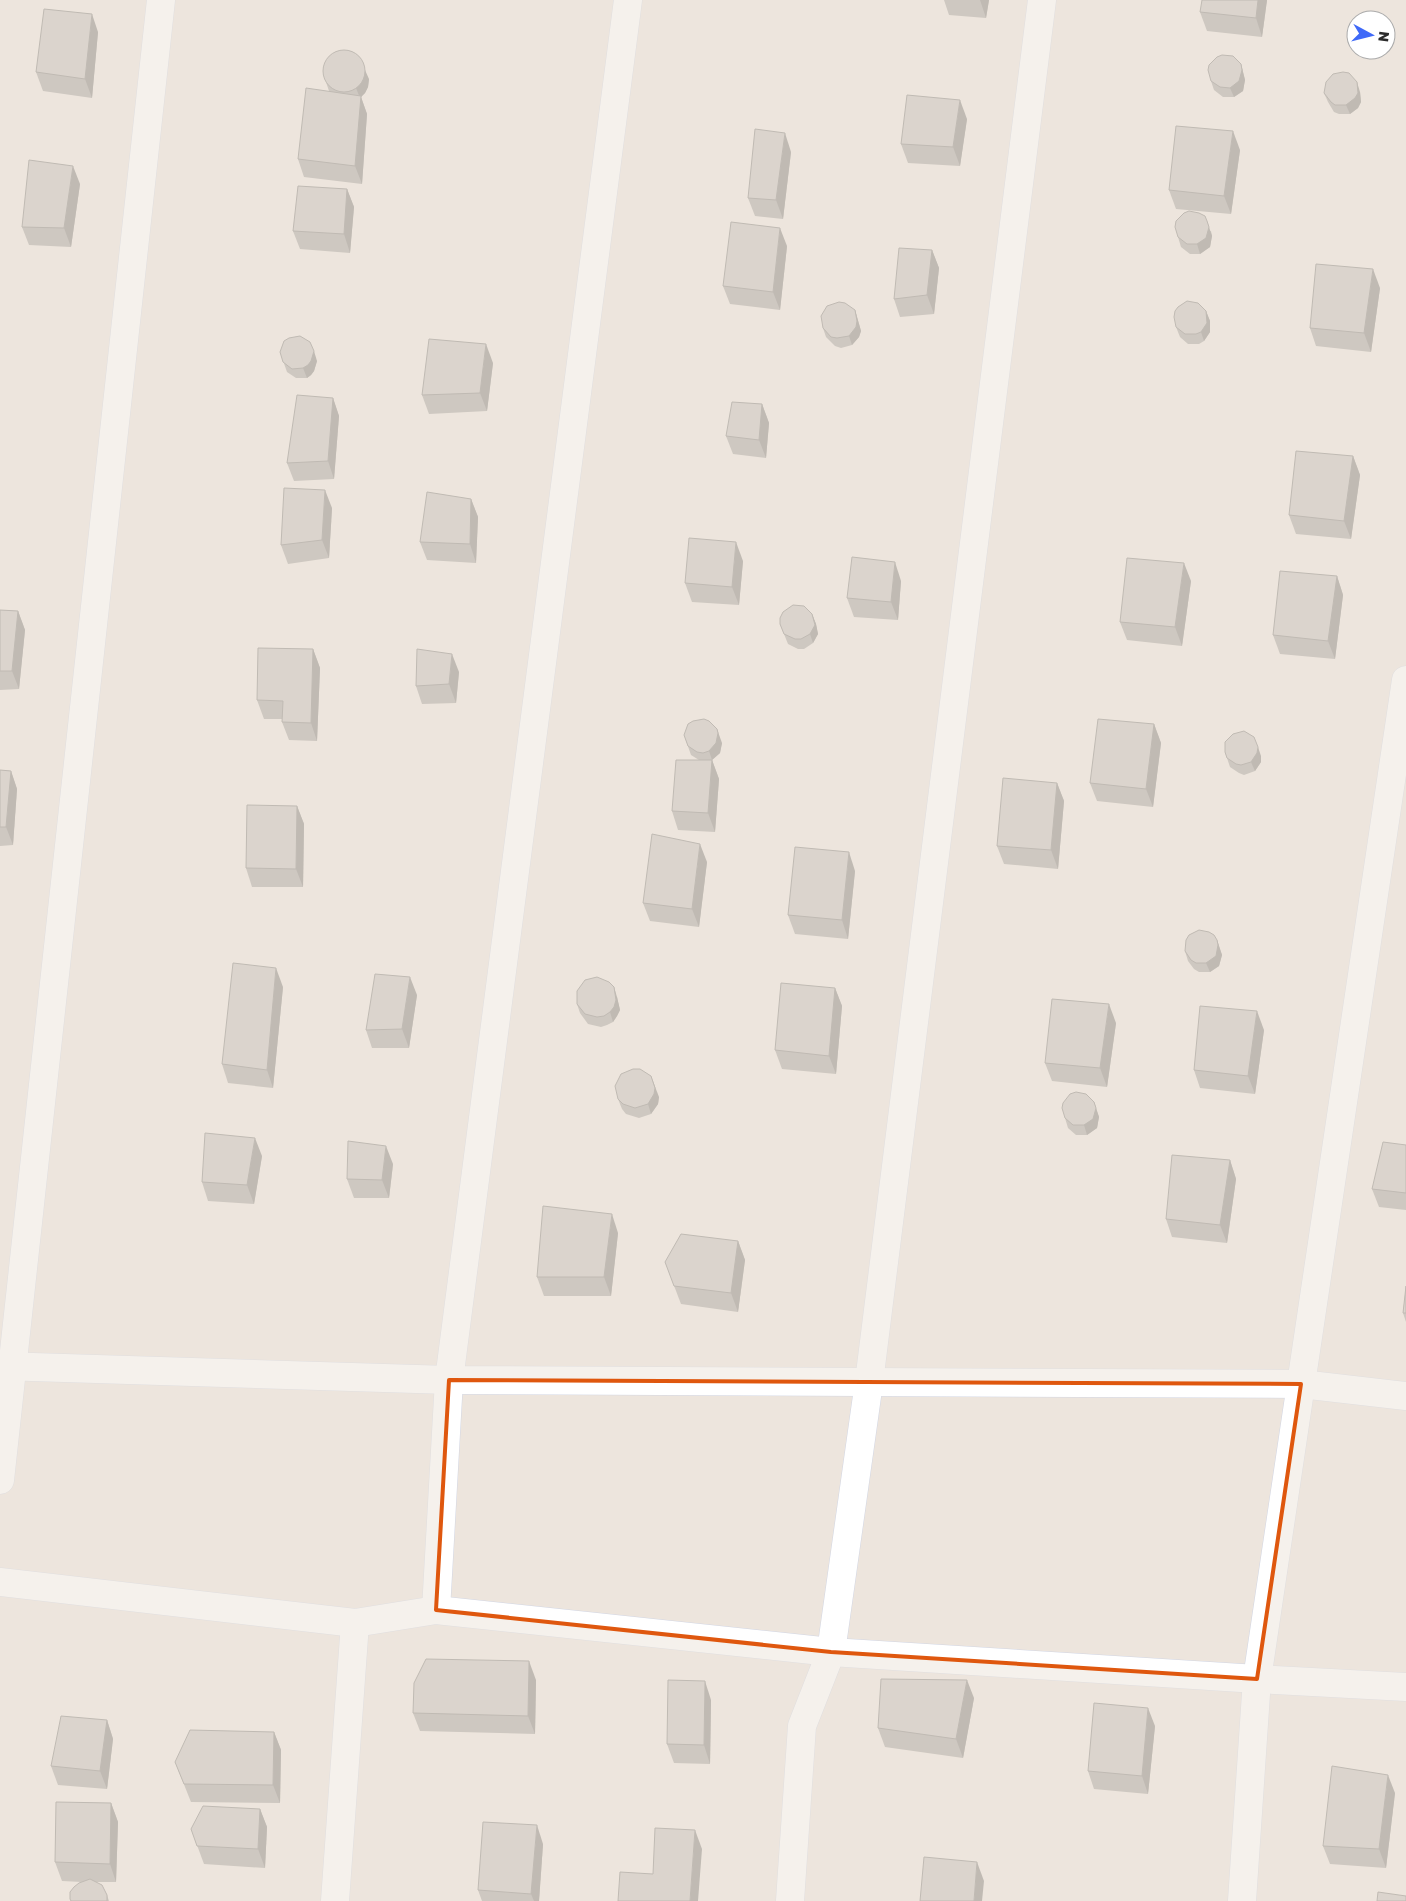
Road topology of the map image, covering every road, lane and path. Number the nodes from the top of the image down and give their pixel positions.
1 (162, 0) edge
2 (628, 0) edge
3 (1042, 0) edge
4 (1406, 680) edge
5 (6, 1366) edge
6 (450, 1380) junction
7 (869, 1382) junction
8 (1301, 1384) junction
9 (1406, 1396) edge
10 (0, 1480) edge
11 (0, 1582) edge
12 (436, 1610) junction
13 (355, 1624) junction
14 (831, 1652) junction
15 (1257, 1679) junction
16 (1406, 1687) edge
17 (335, 1901) edge
18 (790, 1901) edge
19 (1242, 1901) edge

1 - 5 street
2 - 6 street
3 - 7 street
4 - 8 street
5 - 6 street
5 - 10 street
6 - 7 street
6 - 12 street
7 - 8 street
7 - 14 street
8 - 9 street
8 - 15 street
11 - 13 street
12 - 13 street
12 - 14 street
13 - 17 street
14 - 15 street
14 - 18 street
15 - 16 street
15 - 19 street

